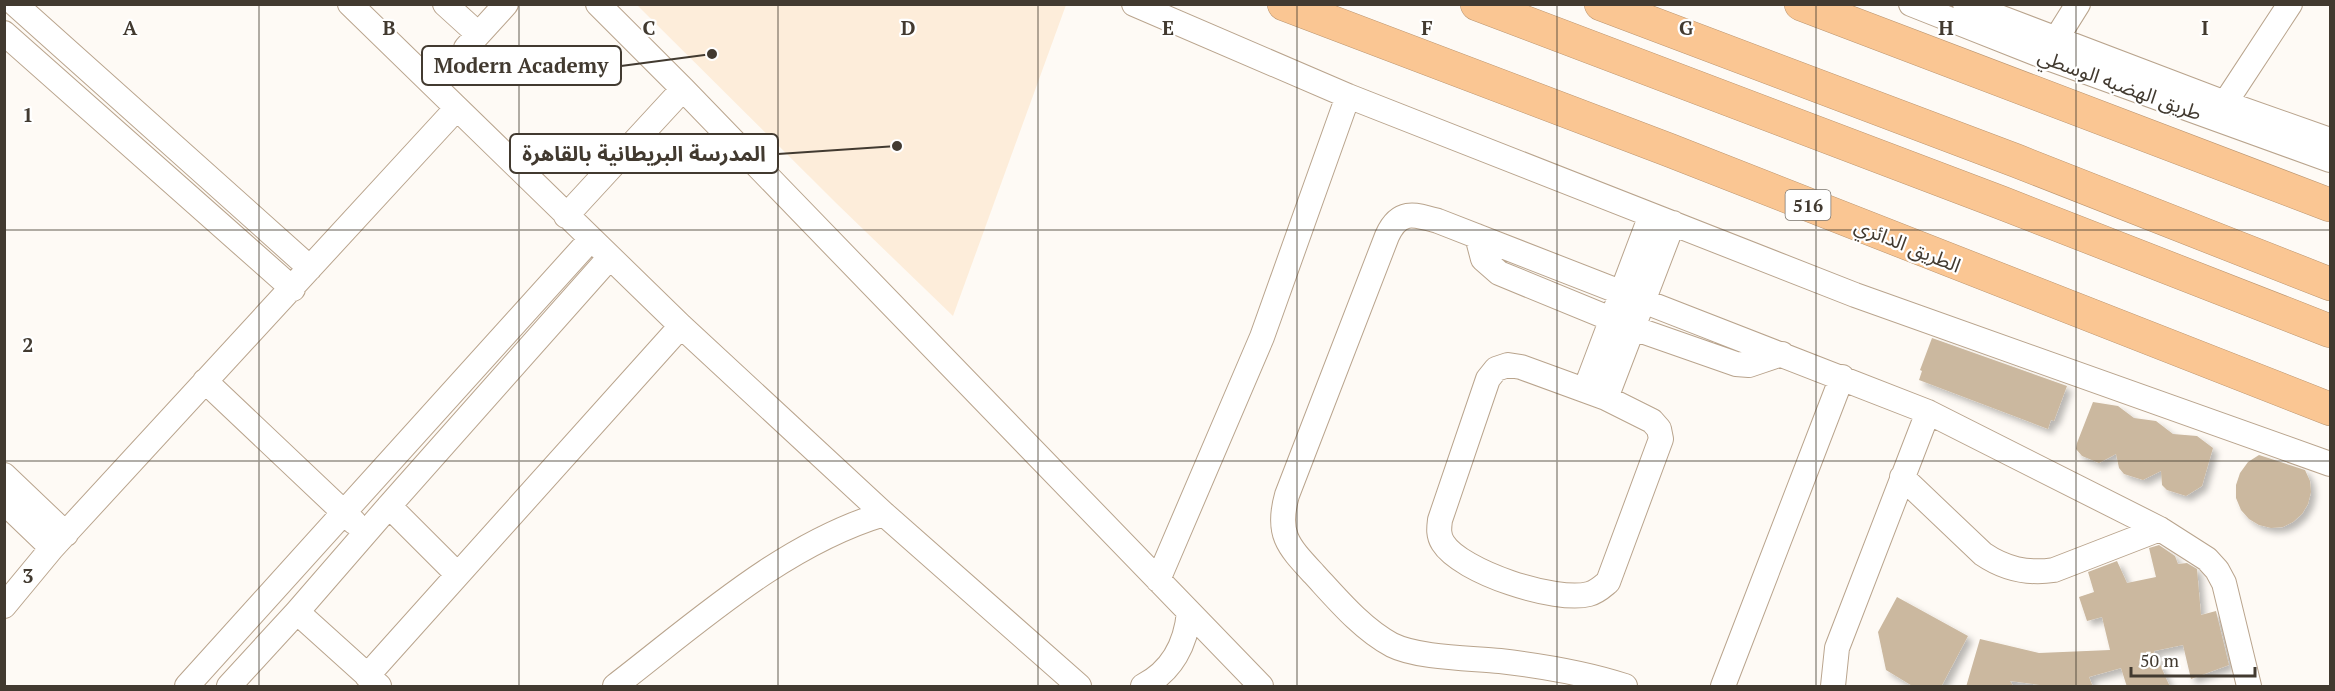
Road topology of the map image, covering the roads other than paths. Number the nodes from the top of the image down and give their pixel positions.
1 (15, 4) edge
2 (350, 4) edge
3 (445, 4) edge
4 (506, 4) edge
5 (598, 4) edge
6 (1134, 4) edge
7 (1284, 4) edge
8 (1477, 4) edge
9 (1601, 4) edge
10 (1801, 4) edge
11 (1911, 4) edge
12 (1965, 4) edge
13 (2078, 4) edge
14 (2290, 4) edge
15 (4, 33) edge
16 (62, 45) junction
17 (2050, 49) junction
18 (40, 65) junction
19 (94, 74) junction
20 (683, 89) junction
21 (75, 96) junction
22 (1348, 96) junction
23 (2224, 104) junction
24 (457, 108) junction
25 (2331, 140) edge
26 (2331, 160) edge
27 (2331, 205) edge
28 (566, 216) junction
29 (1662, 219) junction
30 (1477, 236) junction
31 (591, 239) junction
32 (610, 257) junction
33 (310, 268) junction
34 (2331, 284) edge
35 (293, 289) junction
36 (1633, 297) junction
37 (1623, 323) junction
38 (681, 326) junction
39 (2331, 331) edge
40 (1782, 354) junction
41 (1842, 377) junction
42 (205, 381) junction
43 (1596, 394) junction
44 (2331, 409) edge
45 (1928, 412) junction
46 (2331, 464) edge
47 (4, 475) edge
48 (1902, 477) junction
49 (4, 502) edge
50 (388, 506) junction
51 (344, 512) junction
52 (884, 514) junction
53 (2160, 529) junction
54 (366, 533) junction
55 (59, 541) junction
56 (457, 574) junction
57 (1158, 580) junction
58 (4, 606) edge
59 (297, 612) junction
60 (1189, 612) junction
61 (373, 681) edge
62 (1836, 684) edge
63 (187, 687) edge
64 (228, 687) edge
65 (615, 687) edge
66 (1079, 687) edge
67 (1143, 687) edge
68 (1261, 687) edge
69 (1626, 687) edge
70 (1723, 687) edge
71 (2249, 687) edge

1 - 16 street
2 - 24 street
3 - 4 street
5 - 20 street
6 - 22 street
7 - 44 highway, الطريق الدائري / 516
8 - 39 highway
9 - 34 highway
10 - 27 highway
11 - 17 street, طريق الهضبه الوسطي
12 - 17 street, طريق الهضبه الوسطي
13 - 17 street
14 - 23 street
15 - 18 street
16 - 18 street
16 - 19 street
17 - 23 street, طريق الهضبه الوسطي
17 - 26 street, طريق الهضبه الوسطي
18 - 21 street
19 - 21 street
19 - 33 street
20 - 28 street
20 - 57 street
21 - 35 street
22 - 29 street
22 - 57 street
23 - 25 street, طريق الهضبه الوسطي
24 - 28 street
24 - 33 street
28 - 31 street
29 - 36 street
29 - 46 street
30 - 36 street
30 - 37 street
30 - 69 street
31 - 32 street
31 - 51 street
32 - 38 street
32 - 50 street
33 - 35 street
35 - 42 street
36 - 37 street
36 - 40 street
37 - 40 street
37 - 43 street
38 - 52 street
38 - 56 street
40 - 41 street
41 - 45 street
41 - 70 street
42 - 51 street
42 - 55 street
43 - 43 street
45 - 48 street
45 - 53 street
47 - 55 street
48 - 53 street
48 - 62 street
49 - 55 street
50 - 54 street
50 - 56 street
51 - 54 street
51 - 63 street
52 - 65 street
52 - 66 street
53 - 71 street
54 - 59 street
55 - 58 street
56 - 61 street
57 - 60 street
59 - 61 street
59 - 64 street
60 - 67 street
60 - 68 street

